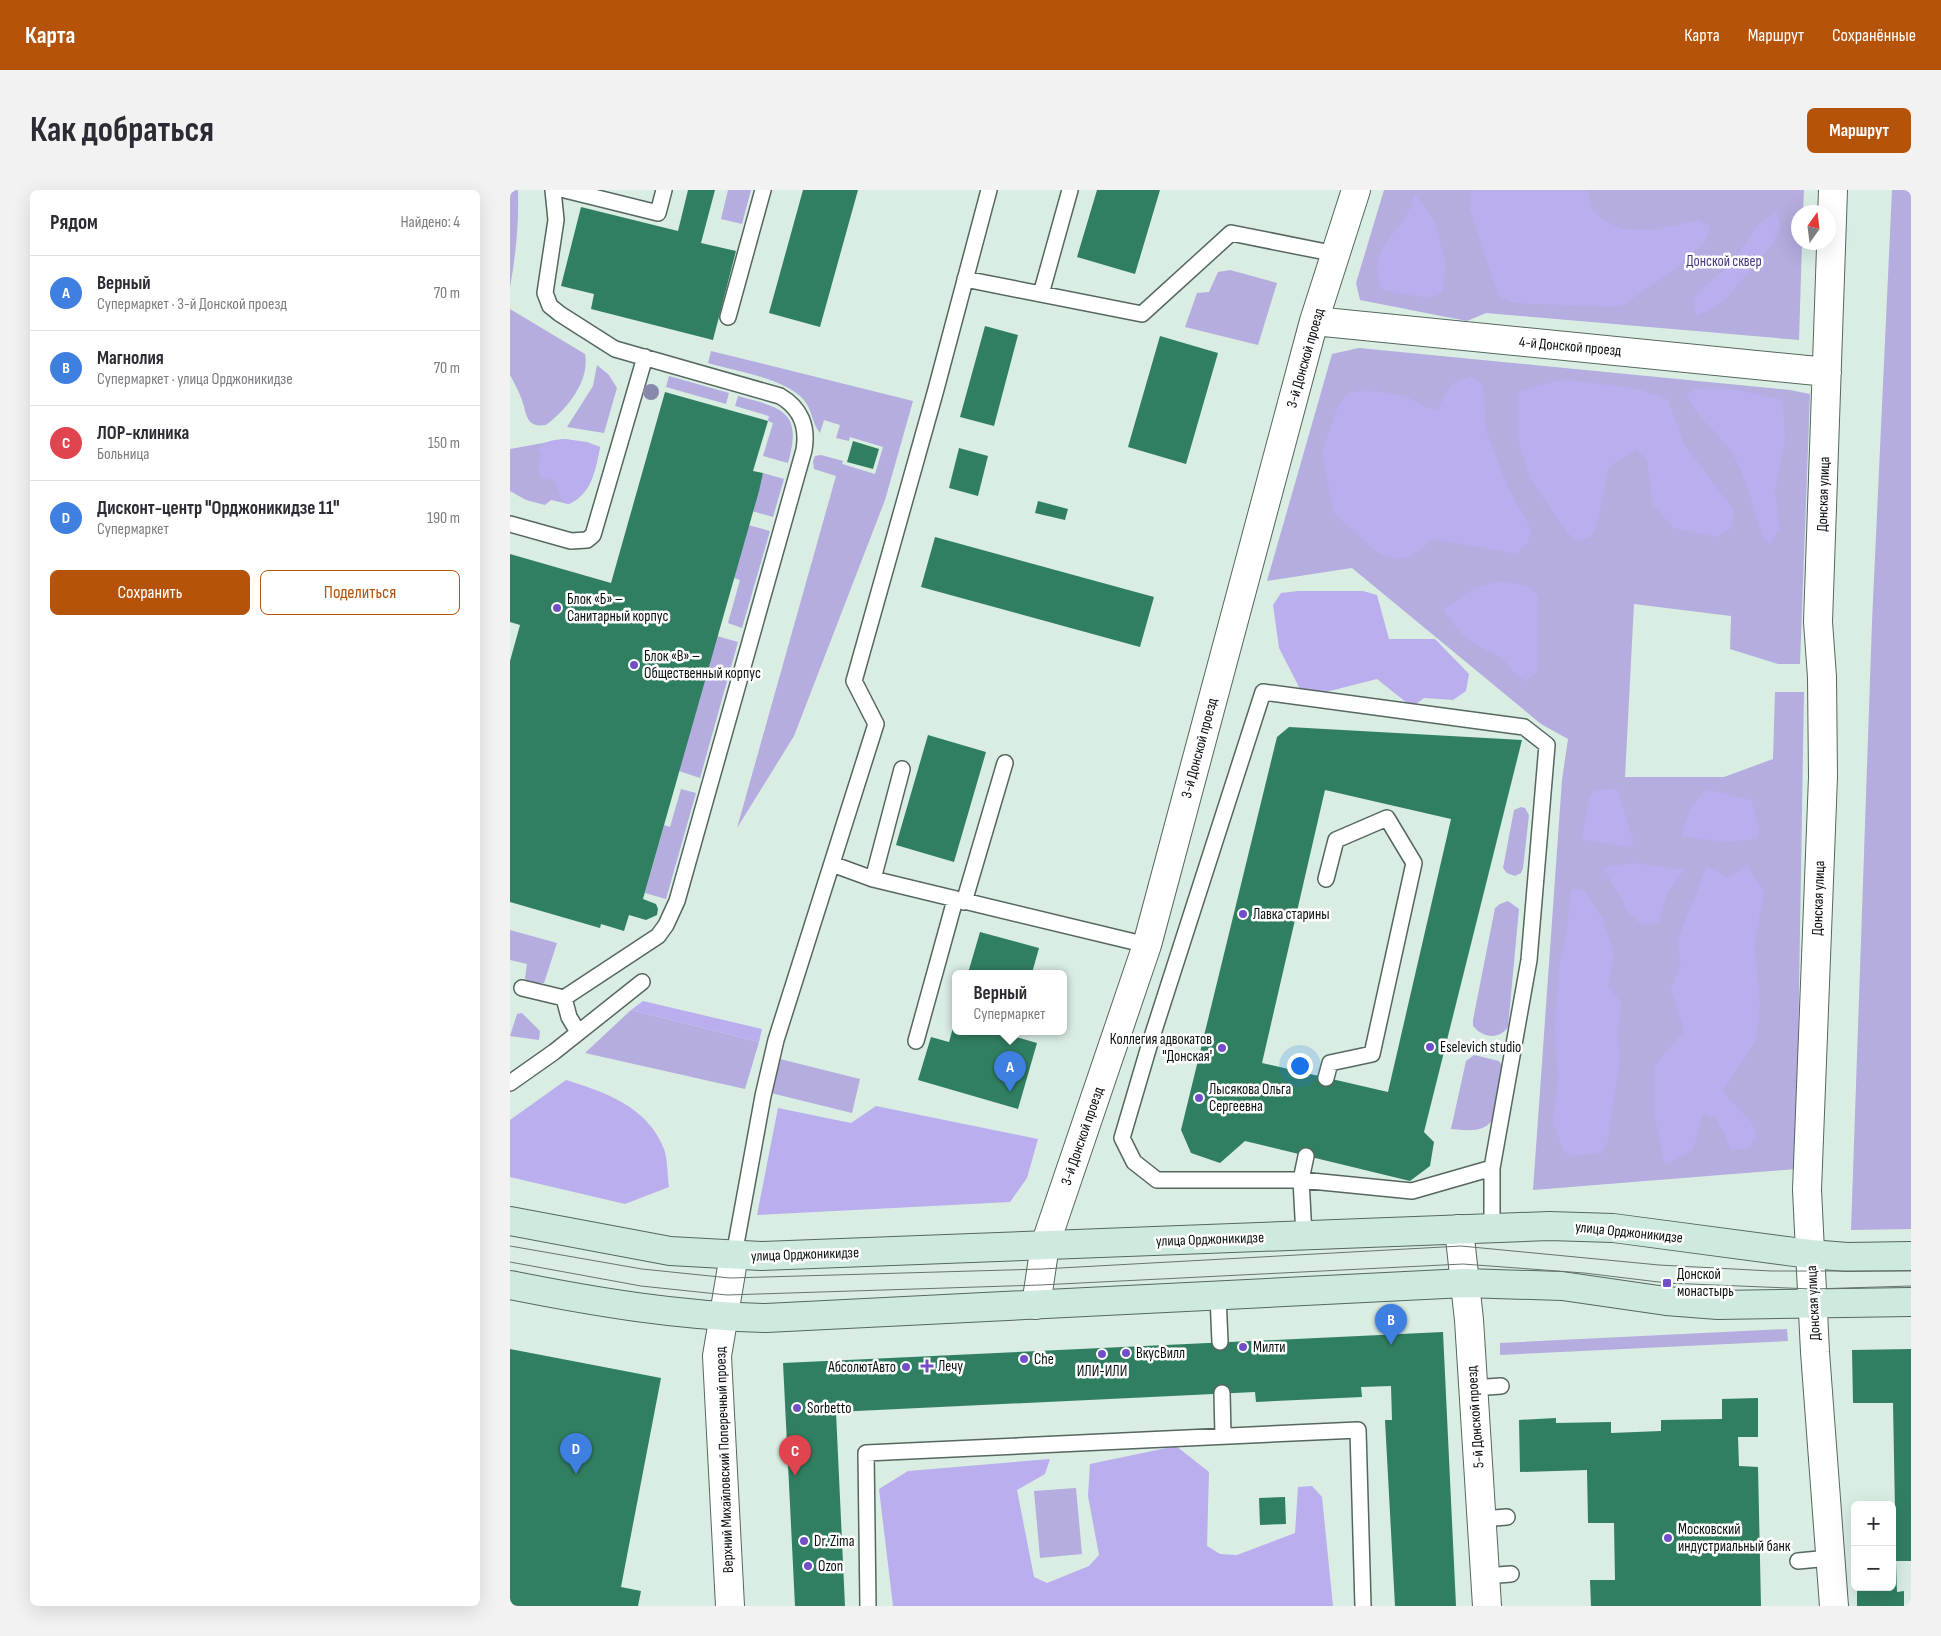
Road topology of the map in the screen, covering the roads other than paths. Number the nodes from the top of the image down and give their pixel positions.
1 (553, 190) edge
2 (565, 190) edge
3 (664, 190) edge
4 (763, 190) edge
5 (989, 190) edge
6 (1070, 190) edge
7 (1356, 190) edge
8 (1833, 190) edge
9 (1336, 254) junction
10 (965, 279) junction
11 (1041, 294) junction
12 (728, 317) dead end
13 (1314, 321) junction
14 (645, 357) junction
15 (1827, 372) junction
16 (510, 524) edge
17 (1005, 763) dead end
18 (902, 769) dead end
19 (832, 864) junction
20 (873, 879) junction
21 (1326, 880) dead end
22 (959, 901) junction
23 (1147, 945) junction
24 (642, 982) dead end
25 (522, 988) dead end
26 (564, 998) junction
27 (578, 1032) junction
28 (916, 1040) dead end
29 (1326, 1078) dead end
30 (510, 1083) edge
31 (1306, 1156) dead end
32 (1492, 1168) junction
33 (1301, 1180) junction
34 (510, 1221) edge
35 (1492, 1228) junction
36 (1459, 1229) junction
37 (1304, 1235) junction
38 (1045, 1245) junction
39 (1810, 1254) junction
40 (734, 1255) junction
41 (1911, 1256) edge
42 (1465, 1283) junction
43 (510, 1285) edge
44 (1218, 1296) junction
45 (1911, 1302) edge
46 (1036, 1304) junction
47 (1813, 1304) junction
48 (722, 1317) junction
49 (1220, 1342) dead end
50 (1501, 1386) dead end
51 (1473, 1388) junction
52 (1222, 1393) dead end
53 (1223, 1436) junction
54 (1830, 1558) junction
55 (1798, 1561) dead end
56 (730, 1606) edge
57 (868, 1606) edge
58 (1363, 1606) edge
59 (1487, 1606) edge
60 (1834, 1606) edge

1 - 14 lane
2 - 3 lane
4 - 12 lane
5 - 10 lane
6 - 11 lane
7 - 9 street, 3-й Донской проезд
8 - 15 street, Донская улица
9 - 11 lane
9 - 13 street, 3-й Донской проезд
10 - 11 lane
10 - 19 lane
13 - 15 street, 4-й Донской проезд
13 - 23 street, 3-й Донской проезд
14 - 16 lane
14 - 26 lane
15 - 39 street, Донская улица
17 - 22 lane
18 - 20 lane
19 - 20 lane
19 - 40 lane
20 - 22 lane
21 - 29 lane
22 - 23 lane
22 - 28 lane
23 - 38 street, 3-й Донской проезд
24 - 27 lane
25 - 26 lane
26 - 27 lane
27 - 30 lane
31 - 33 lane
32 - 33 lane
32 - 33 lane
32 - 35 lane
33 - 37 lane
34 - 40 main road, улица Орджоникидзе
35 - 36 main road, улица Орджоникидзе
35 - 39 main road, улица Орджоникидзе
36 - 37 main road, улица Орджоникидзе
36 - 42 street, 5-й Донской проезд
37 - 38 main road, улица Орджоникидзе
38 - 40 main road, улица Орджоникидзе
38 - 46 street, 3-й Донской проезд
39 - 41 main road, улица Орджоникидзе
39 - 47 street, Донская улица
40 - 48 street, Верхний Михайловский Поперечный проезд
42 - 44 main road
42 - 47 main road
42 - 51 street, 5-й Донской проезд
43 - 48 main road
44 - 46 main road
44 - 49 lane
45 - 47 main road
46 - 48 main road
47 - 54 street, Донская улица
48 - 56 street, Верхний Михайловский Поперечный проезд
50 - 51 lane
51 - 59 street, 5-й Донской проезд
52 - 53 lane
53 - 57 lane
53 - 58 lane
54 - 55 lane
54 - 60 street, Донская улица

